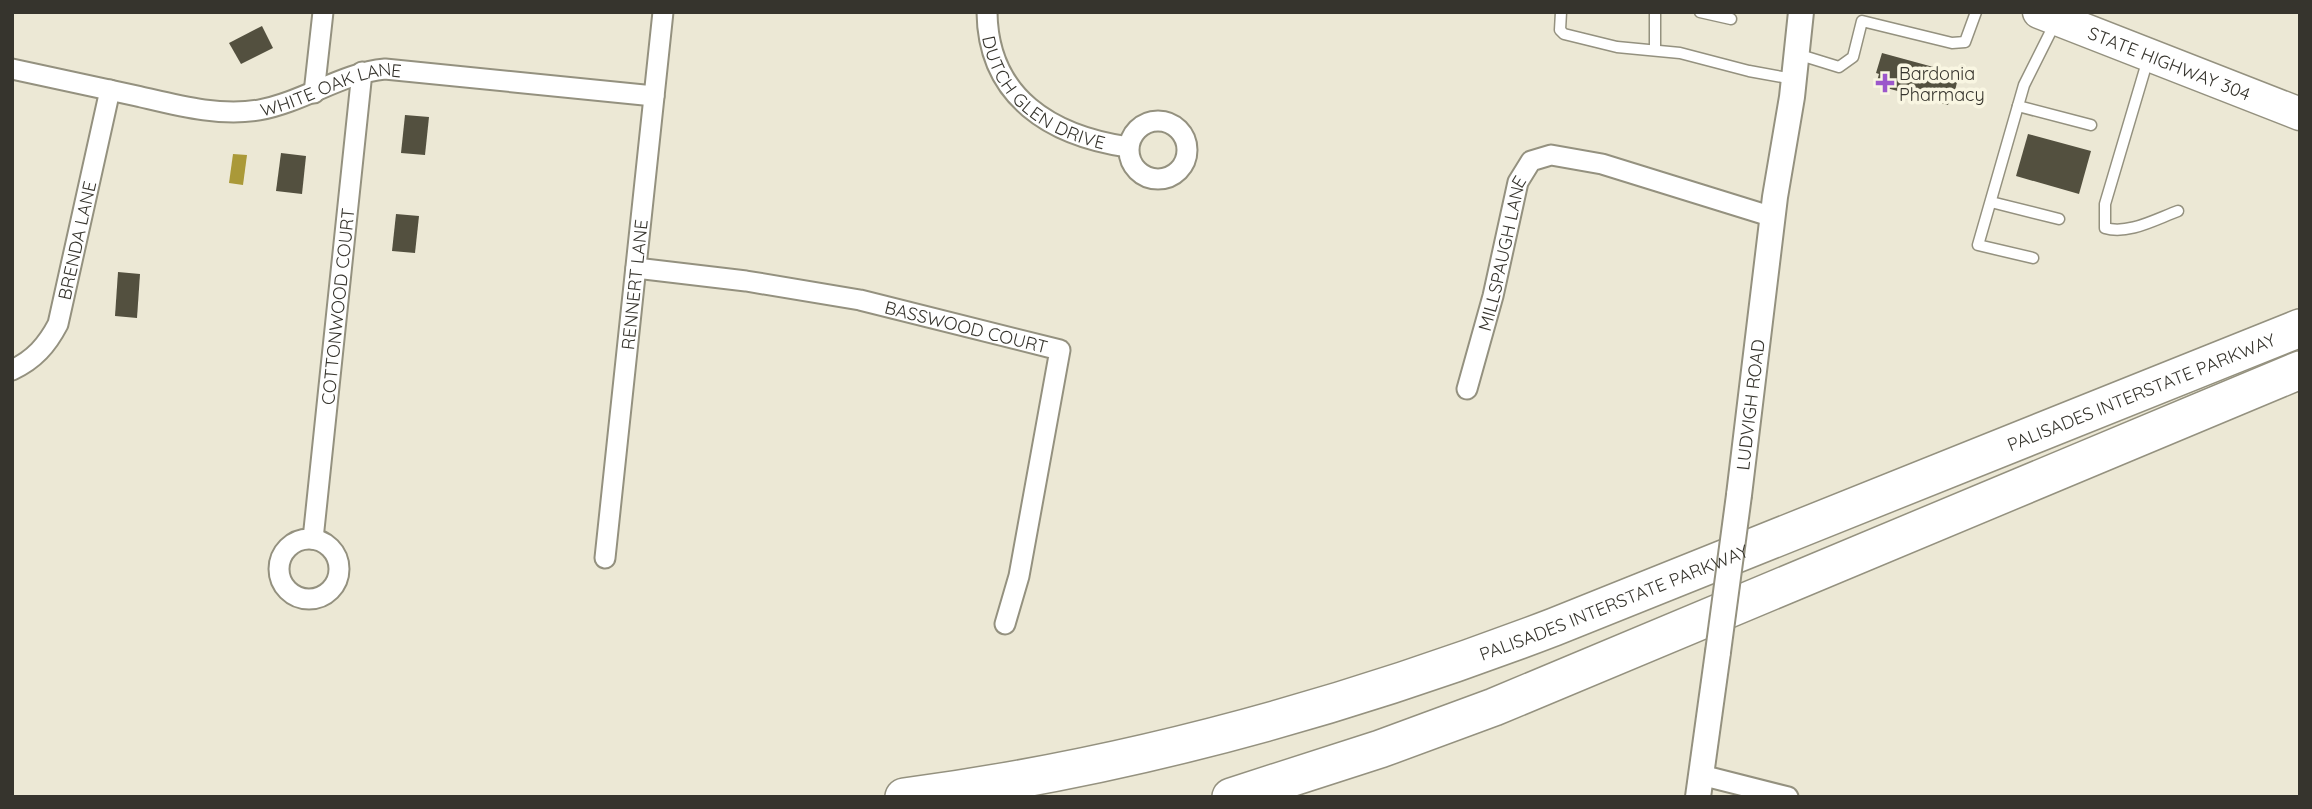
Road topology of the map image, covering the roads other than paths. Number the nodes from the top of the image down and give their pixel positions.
1 (323, 12) edge
2 (663, 12) edge
3 (987, 12) edge
4 (1561, 12) edge
5 (1655, 12) edge
6 (1700, 12) edge
7 (1801, 12) edge
8 (1976, 12) edge
9 (2048, 16) edge
10 (1731, 19) dead end
11 (1654, 50) junction
12 (1797, 54) junction
13 (2149, 55) junction
14 (12, 69) edge
15 (362, 72) junction
16 (1794, 79) junction
17 (110, 90) junction
18 (314, 93) junction
19 (654, 96) junction
20 (2018, 106) junction
21 (2300, 114) edge
22 (2091, 125) dead end
23 (1128, 147) dead end
24 (1991, 202) junction
25 (2178, 211) dead end
26 (1773, 216) junction
27 (2059, 219) dead end
28 (2033, 258) dead end
29 (636, 268) junction
30 (2300, 328) edge
31 (2300, 369) edge
32 (12, 370) edge
33 (1467, 389) dead end
34 (313, 539) dead end
35 (605, 558) dead end
36 (1004, 624) dead end
37 (1700, 786) edge
38 (904, 797) edge
39 (1231, 797) edge
40 (1788, 797) edge

1 - 18 street
2 - 19 street, RENNERT LANE
3 - 23 street, DUTCH GLEN DRIVE
4 - 11 lane
5 - 11 lane
6 - 10 lane
7 - 12 street, LUDVIGH ROAD
8 - 12 lane
9 - 13 main road, STATE HIGHWAY 304
9 - 20 lane
11 - 16 lane
12 - 16 street, LUDVIGH ROAD
13 - 21 main road, STATE HIGHWAY 304
13 - 25 lane
14 - 17 street, WHITE OAK LANE
15 - 18 street, WHITE OAK LANE
15 - 19 street, WHITE OAK LANE
15 - 34 street, COTTONWOOD COURT
16 - 26 street, LUDVIGH ROAD
17 - 18 street, WHITE OAK LANE
17 - 32 street, BRENDA LANE
19 - 29 street, RENNERT LANE
20 - 22 lane
20 - 24 lane
24 - 27 lane
24 - 28 lane
26 - 33 street, MILLSPAUGH LANE
26 - 37 street, LUDVIGH ROAD, bridge
29 - 35 street, RENNERT LANE
29 - 36 street, BASSWOOD COURT
30 - 38 highway, PALISADES INTERSTATE PARKWAY
31 - 39 highway
37 - 40 street

